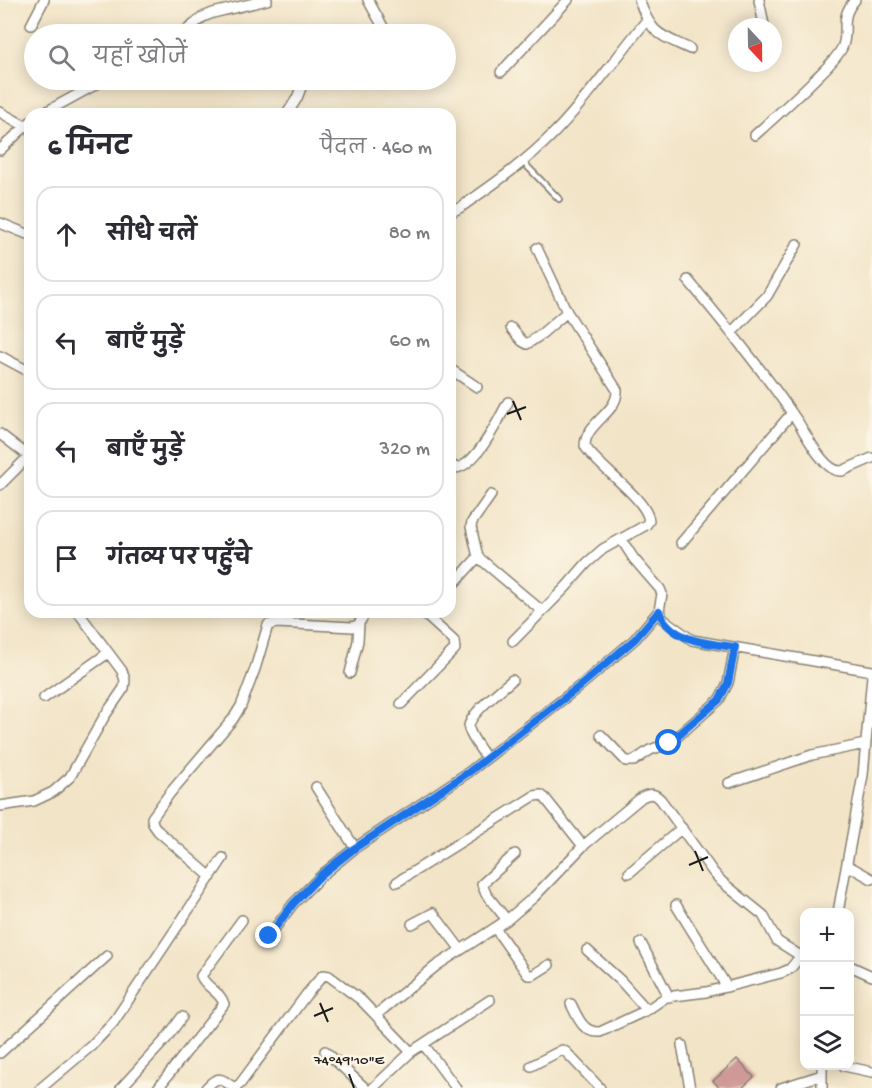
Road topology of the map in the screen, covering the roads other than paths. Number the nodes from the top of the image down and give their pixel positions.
1 (44, 0) edge
2 (267, 0) edge
3 (368, 0) edge
4 (568, 0) edge
5 (639, 0) edge
6 (759, 0) edge
7 (855, 0) edge
8 (763, 18) edge
9 (647, 20) junction
10 (32, 24) edge
11 (194, 24) edge
12 (381, 24) edge
13 (690, 50) dead end
14 (501, 72) dead end
15 (86, 90) edge
16 (300, 90) edge
17 (53, 108) edge
18 (291, 108) edge
19 (0, 112) edge
20 (24, 123) edge
21 (24, 127) edge
22 (755, 135) dead end
23 (0, 150) edge
24 (523, 162) junction
25 (559, 199) dead end
26 (456, 210) edge
27 (0, 223) edge
28 (24, 233) edge
29 (797, 244) dead end
30 (537, 248) dead end
31 (688, 280) dead end
32 (567, 312) junction
33 (511, 328) dead end
34 (731, 333) junction
35 (0, 356) edge
36 (24, 369) edge
37 (456, 373) edge
38 (477, 387) dead end
39 (508, 402) dead end
40 (792, 413) junction
41 (0, 434) edge
42 (24, 452) edge
43 (872, 458) edge
44 (24, 461) edge
45 (456, 468) edge
46 (0, 485) edge
47 (491, 495) dead end
48 (621, 539) junction
49 (681, 543) dead end
50 (478, 557) junction
51 (456, 581) edge
52 (542, 611) junction
53 (659, 611) junction
54 (82, 618) edge
55 (362, 618) edge
56 (436, 618) edge
57 (359, 623) junction
58 (513, 641) dead end
59 (735, 647) junction
60 (108, 653) junction
61 (872, 671) edge
62 (350, 674) dead end
63 (872, 676) edge
64 (512, 680) dead end
65 (44, 698) dead end
66 (401, 704) dead end
67 (600, 735) dead end
68 (865, 744) junction
69 (486, 758) junction
70 (867, 775) edge
71 (729, 783) dead end
72 (316, 787) dead end
73 (0, 806) edge
74 (682, 828) junction
75 (583, 846) junction
76 (355, 848) junction
77 (516, 854) dead end
78 (223, 858) dead end
79 (847, 865) junction
80 (629, 873) dead end
81 (211, 877) junction
82 (872, 879) edge
83 (397, 882) dead end
84 (676, 905) dead end
85 (839, 908) edge
86 (242, 920) dead end
87 (507, 920) junction
88 (412, 924) dead end
89 (495, 928) junction
90 (269, 936) dead end
91 (641, 943) dead end
92 (461, 950) junction
93 (587, 950) dead end
94 (107, 956) dead end
95 (800, 956) edge
96 (800, 959) edge
97 (549, 965) dead end
98 (854, 968) edge
99 (872, 976) edge
100 (727, 987) junction
101 (669, 996) junction
102 (489, 1000) dead end
103 (571, 1005) dead end
104 (647, 1010) junction
105 (376, 1016) junction
106 (182, 1017) dead end
107 (682, 1044) dead end
108 (424, 1045) junction
109 (325, 1051) dead end
110 (411, 1052) junction
111 (0, 1053) edge
112 (531, 1066) dead end
113 (854, 1068) edge
114 (822, 1070) edge
115 (872, 1072) edge
116 (41, 1088) edge
117 (121, 1088) edge
118 (158, 1088) edge
119 (206, 1088) edge
120 (365, 1088) edge
121 (373, 1088) edge
122 (456, 1088) edge
123 (600, 1088) edge
124 (690, 1088) edge
125 (781, 1088) edge
126 (822, 1088) edge

1 - 10 street
2 - 11 street
3 - 12 street
4 - 14 street
5 - 9 street
6 - 8 street
7 - 22 street
9 - 13 street
9 - 24 street
15 - 17 street
16 - 18 street
19 - 20 street
21 - 23 street
24 - 25 lane
24 - 26 street
27 - 28 street
29 - 34 street
30 - 32 street
31 - 34 street
32 - 33 street
32 - 48 street
34 - 40 street
35 - 36 street
37 - 38 street
39 - 45 street
40 - 43 street
40 - 49 street
41 - 42 street
44 - 46 street
47 - 50 street
48 - 52 street
48 - 53 street
50 - 51 street
50 - 52 street
52 - 58 street
53 - 59 street
53 - 69 street
54 - 60 street
55 - 57 street
56 - 66 street
57 - 62 street
57 - 81 street
59 - 61 street
59 - 67 street
60 - 65 street
60 - 73 street
63 - 68 street
64 - 69 street
68 - 70 street
68 - 71 street
69 - 76 street
70 - 79 street
72 - 76 street
74 - 75 street
74 - 80 street
74 - 95 street
75 - 83 street
75 - 87 street
76 - 90 street
77 - 87 street
78 - 81 street
79 - 82 street
79 - 85 street
81 - 116 street
84 - 100 street
86 - 118 street
87 - 89 street
88 - 92 street
89 - 92 street
89 - 97 street
91 - 101 street
92 - 105 street
93 - 104 street
94 - 111 street
96 - 100 street
98 - 99 street
100 - 101 street
101 - 104 street
102 - 108 street
103 - 104 street
105 - 110 street
105 - 119 street
106 - 117 street
107 - 124 street
108 - 110 street
108 - 122 street
109 - 120 street
110 - 121 street
112 - 123 street
113 - 115 street
114 - 125 street
114 - 126 street

